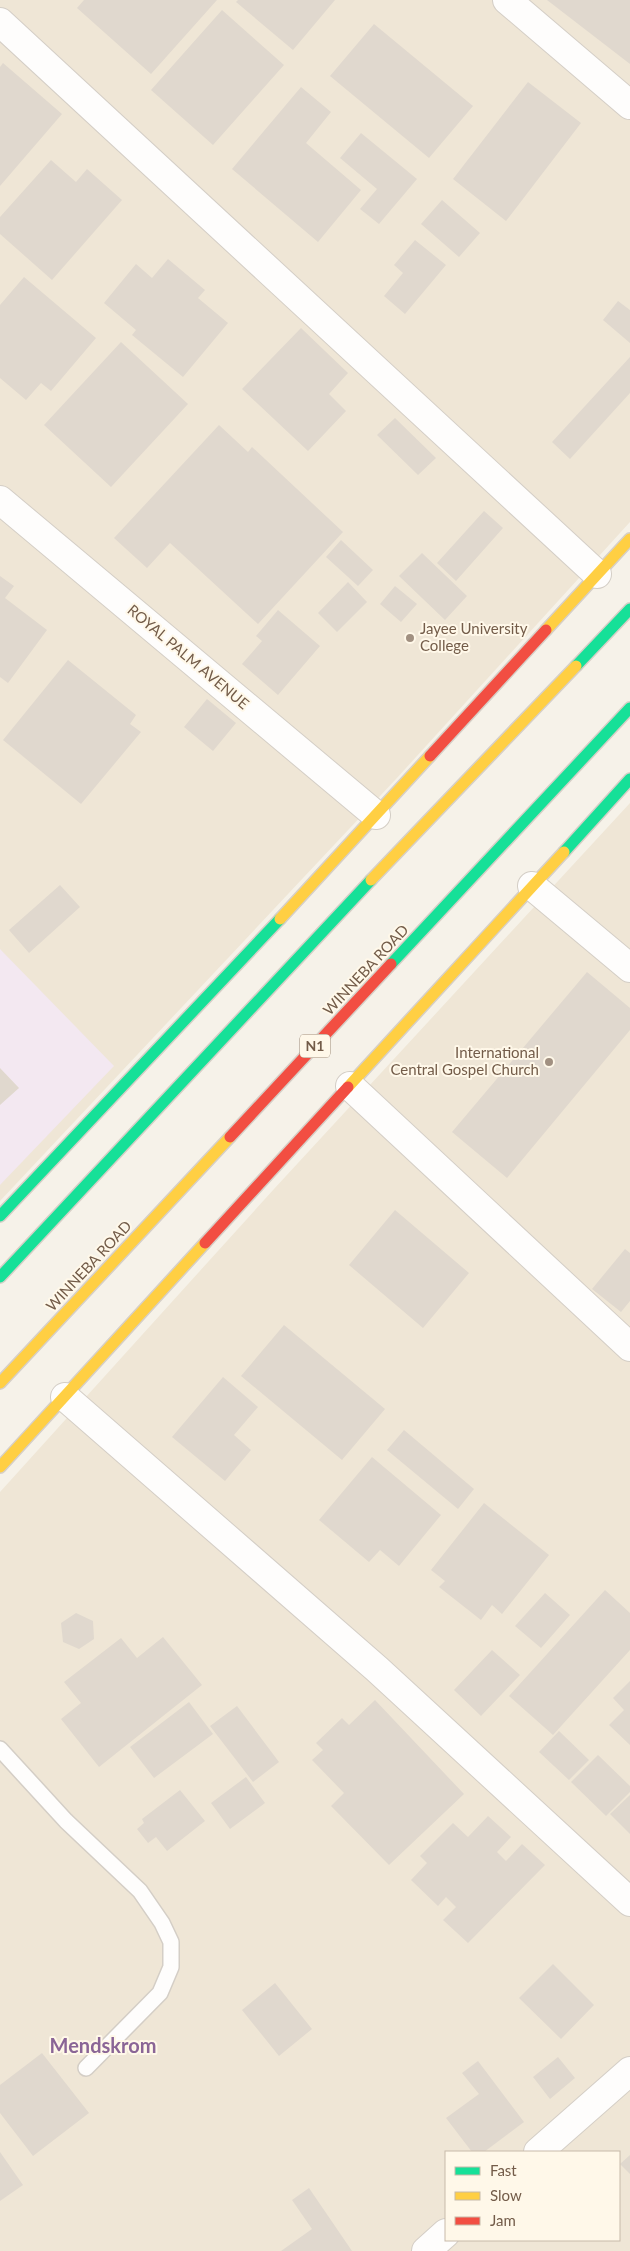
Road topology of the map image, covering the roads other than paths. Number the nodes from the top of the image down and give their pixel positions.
1 (507, 0) edge
2 (0, 22) edge
3 (630, 105) edge
4 (0, 500) edge
5 (630, 538) edge
6 (596, 574) junction
7 (630, 609) edge
8 (630, 708) edge
9 (630, 778) edge
10 (376, 815) junction
11 (532, 886) junction
12 (630, 968) edge
13 (350, 1086) junction
14 (0, 1216) edge
15 (0, 1277) edge
16 (630, 1347) edge
17 (0, 1383) edge
18 (66, 1398) junction
19 (0, 1467) edge
20 (0, 1749) edge
21 (630, 1902) edge
22 (86, 2068) dead end
23 (630, 2071) edge
24 (539, 2151) edge
25 (445, 2234) edge
26 (426, 2251) edge

1 - 3 street
2 - 6 street
4 - 10 street, ROYAL PALM AVENUE
5 - 6 main road
6 - 10 main road
7 - 15 main road
8 - 17 main road, WINNEBA ROAD / N1
9 - 11 main road
10 - 14 main road
11 - 12 street
11 - 13 main road
13 - 16 street
13 - 18 main road
18 - 19 main road
18 - 21 street
20 - 22 lane
23 - 24 street
25 - 26 street

